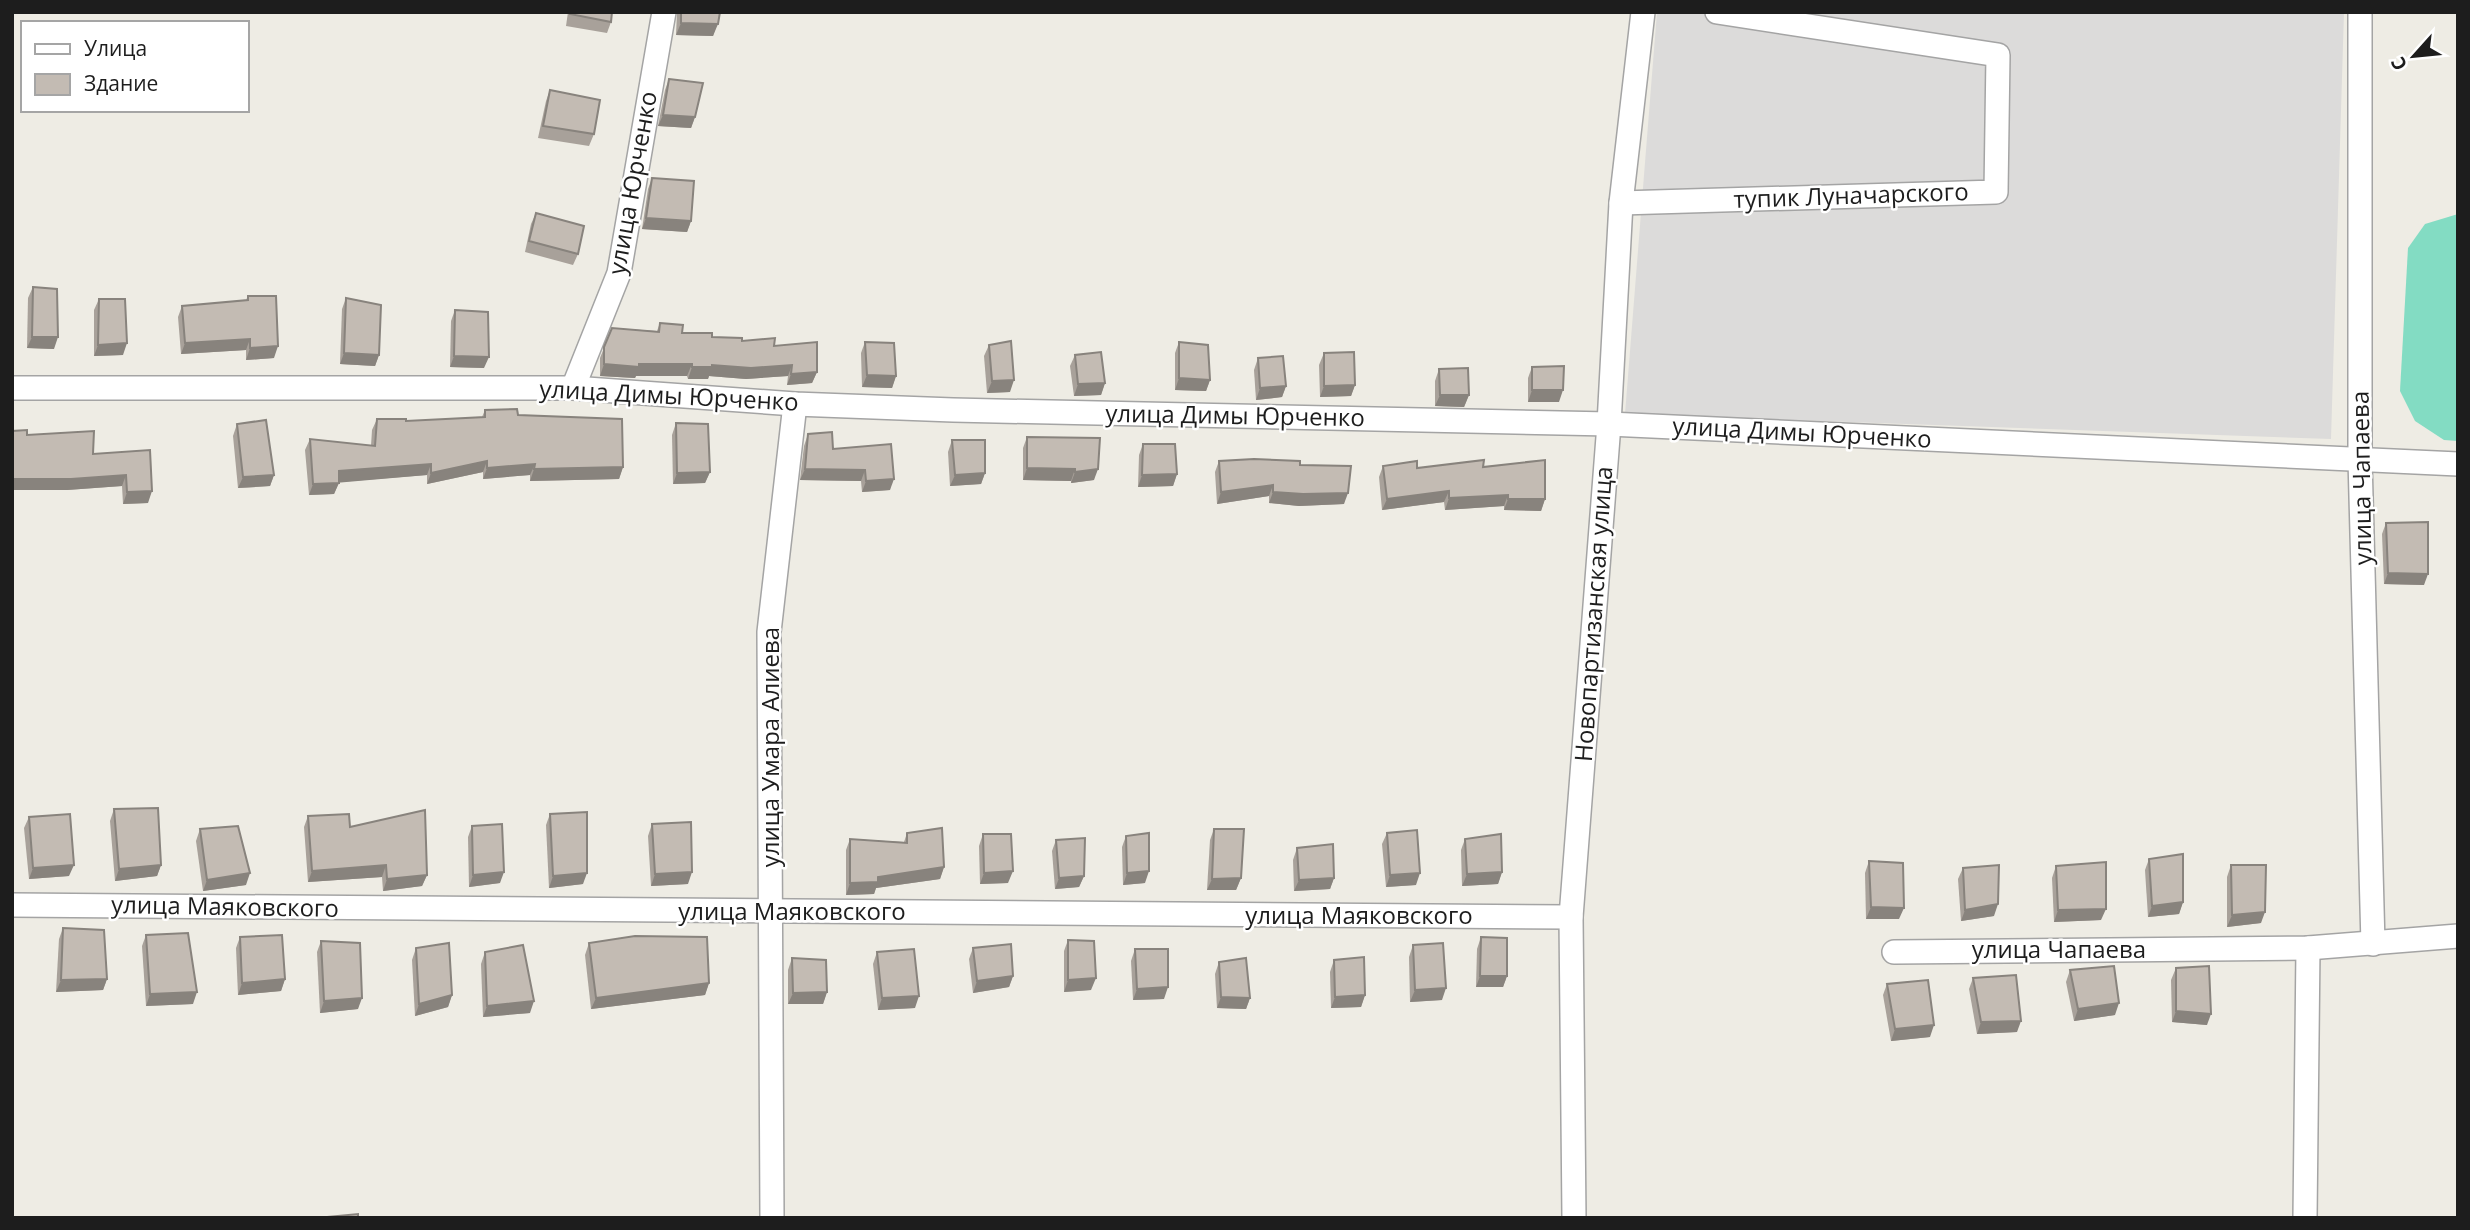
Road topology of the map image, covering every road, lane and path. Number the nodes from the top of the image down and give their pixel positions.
1 (664, 12) edge
2 (1643, 12) edge
3 (1717, 12) edge
4 (2360, 12) edge
5 (1621, 203) junction
6 (12, 388) edge
7 (573, 388) junction
8 (795, 404) junction
9 (1609, 424) junction
10 (2360, 458) junction
11 (2458, 464) edge
12 (12, 905) edge
13 (770, 912) junction
14 (1571, 917) junction
15 (2458, 936) edge
16 (2373, 944) junction
17 (2308, 948) junction
18 (1894, 952) dead end
19 (772, 1218) edge
20 (1574, 1218) edge
21 (2305, 1218) edge

1 - 7 street, улица Юрченко
2 - 5 street, Новопартизанская улица
3 - 5 street, тупик Луначарского
4 - 10 street, улица Чапаева
5 - 9 street, Новопартизанская улица
6 - 7 street, улица Димы Юрченко
7 - 8 street, улица Димы Юрченко
8 - 9 street, улица Димы Юрченко
8 - 13 street, улица Умара Алиева
9 - 10 street, улица Димы Юрченко
9 - 14 street, Новопартизанская улица
10 - 11 street, улица Димы Юрченко
10 - 16 street, улица Чапаева
12 - 13 street, улица Маяковского
13 - 14 street, улица Маяковского
13 - 19 street, улица Умара Алиева
14 - 20 street, Новопартизанская улица
15 - 16 street, улица Чапаева
16 - 17 street, улица Чапаева
17 - 18 street, улица Чапаева
17 - 21 street

